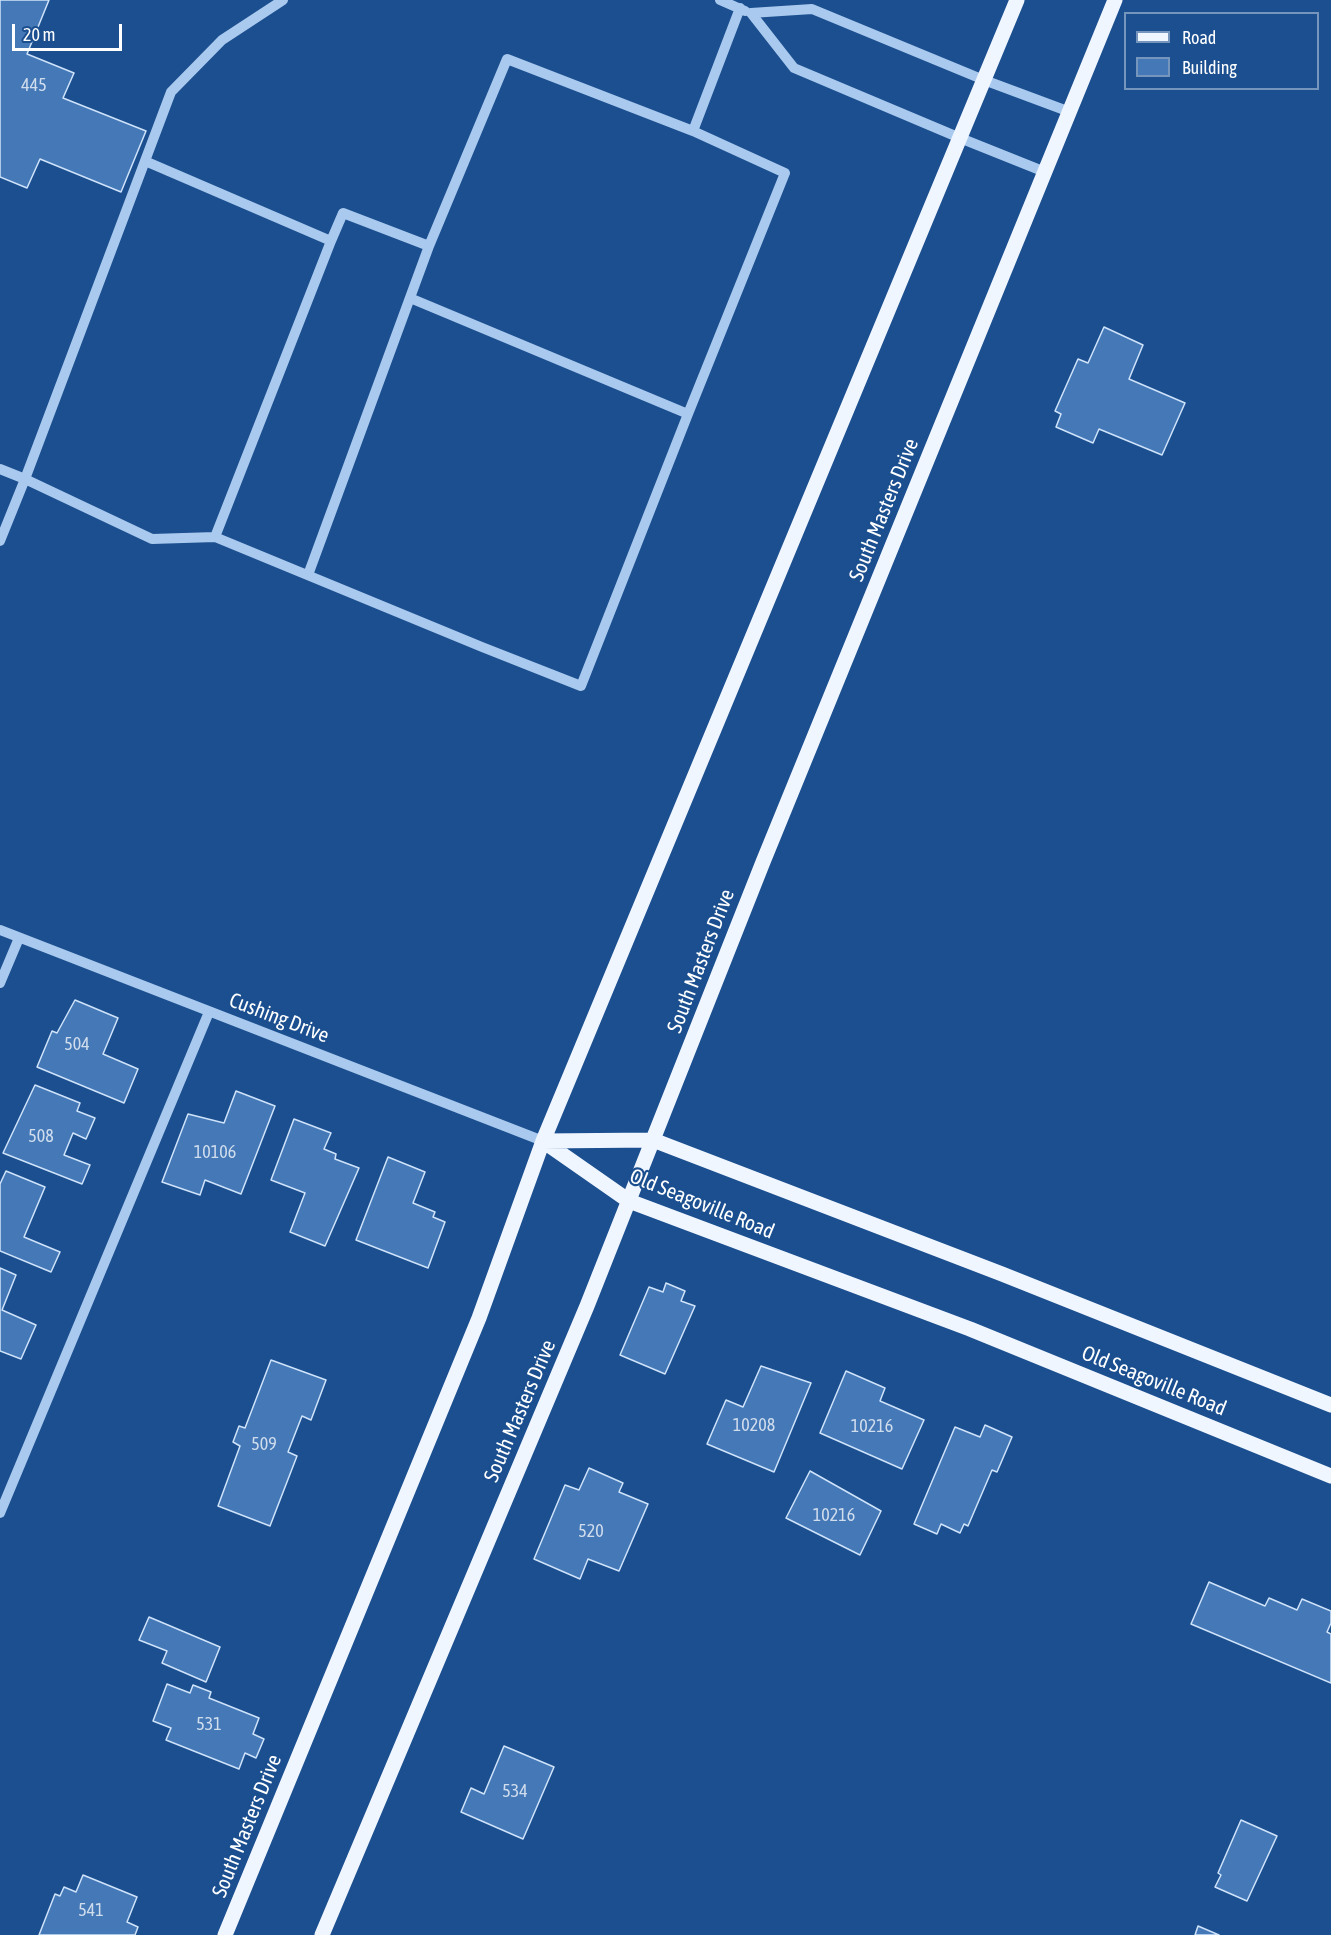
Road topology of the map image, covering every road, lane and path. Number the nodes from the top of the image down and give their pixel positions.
1 (283, 0) edge
2 (720, 0) edge
3 (1017, 0) edge
4 (1115, 0) edge
5 (740, 8) junction
6 (751, 13) junction
7 (984, 80) junction
8 (1070, 112) junction
9 (693, 131) junction
10 (960, 138) junction
11 (145, 161) junction
12 (1045, 172) junction
13 (332, 241) junction
14 (429, 246) junction
15 (410, 298) junction
16 (688, 414) junction
17 (0, 469) edge
18 (26, 479) junction
19 (215, 537) junction
20 (0, 541) edge
21 (308, 575) junction
22 (0, 930) edge
23 (19, 938) junction
24 (0, 983) edge
25 (209, 1012) junction
26 (653, 1140) junction
27 (543, 1141) junction
28 (629, 1201) junction
29 (1331, 1405) edge
30 (1331, 1476) edge
31 (0, 1513) edge
32 (225, 1935) edge
33 (322, 1935) edge

1 - 11 street
2 - 5 street
3 - 7 main road, South Masters Drive
4 - 8 main road, South Masters Drive
5 - 6 street
5 - 9 street
6 - 7 street
6 - 10 street
7 - 8 street
7 - 10 main road, South Masters Drive
8 - 12 main road, South Masters Drive
9 - 14 street
9 - 16 street
10 - 12 street
10 - 27 main road, South Masters Drive
11 - 13 street
11 - 18 street
12 - 26 main road, South Masters Drive
13 - 14 street
13 - 19 street
14 - 15 street
15 - 16 street
15 - 21 street
16 - 21 street
17 - 18 street
18 - 19 street
18 - 20 street
19 - 21 street
22 - 23 street, Cushing Drive
23 - 24 street
23 - 25 street, Cushing Drive
25 - 27 street, Cushing Drive
25 - 31 street
26 - 27 main road, Old Seagoville Road
26 - 28 main road, South Masters Drive
26 - 29 main road, Old Seagoville Road
27 - 28 main road, Old Seagoville Road
27 - 32 main road, South Masters Drive
28 - 30 main road, Old Seagoville Road
28 - 33 main road, South Masters Drive

